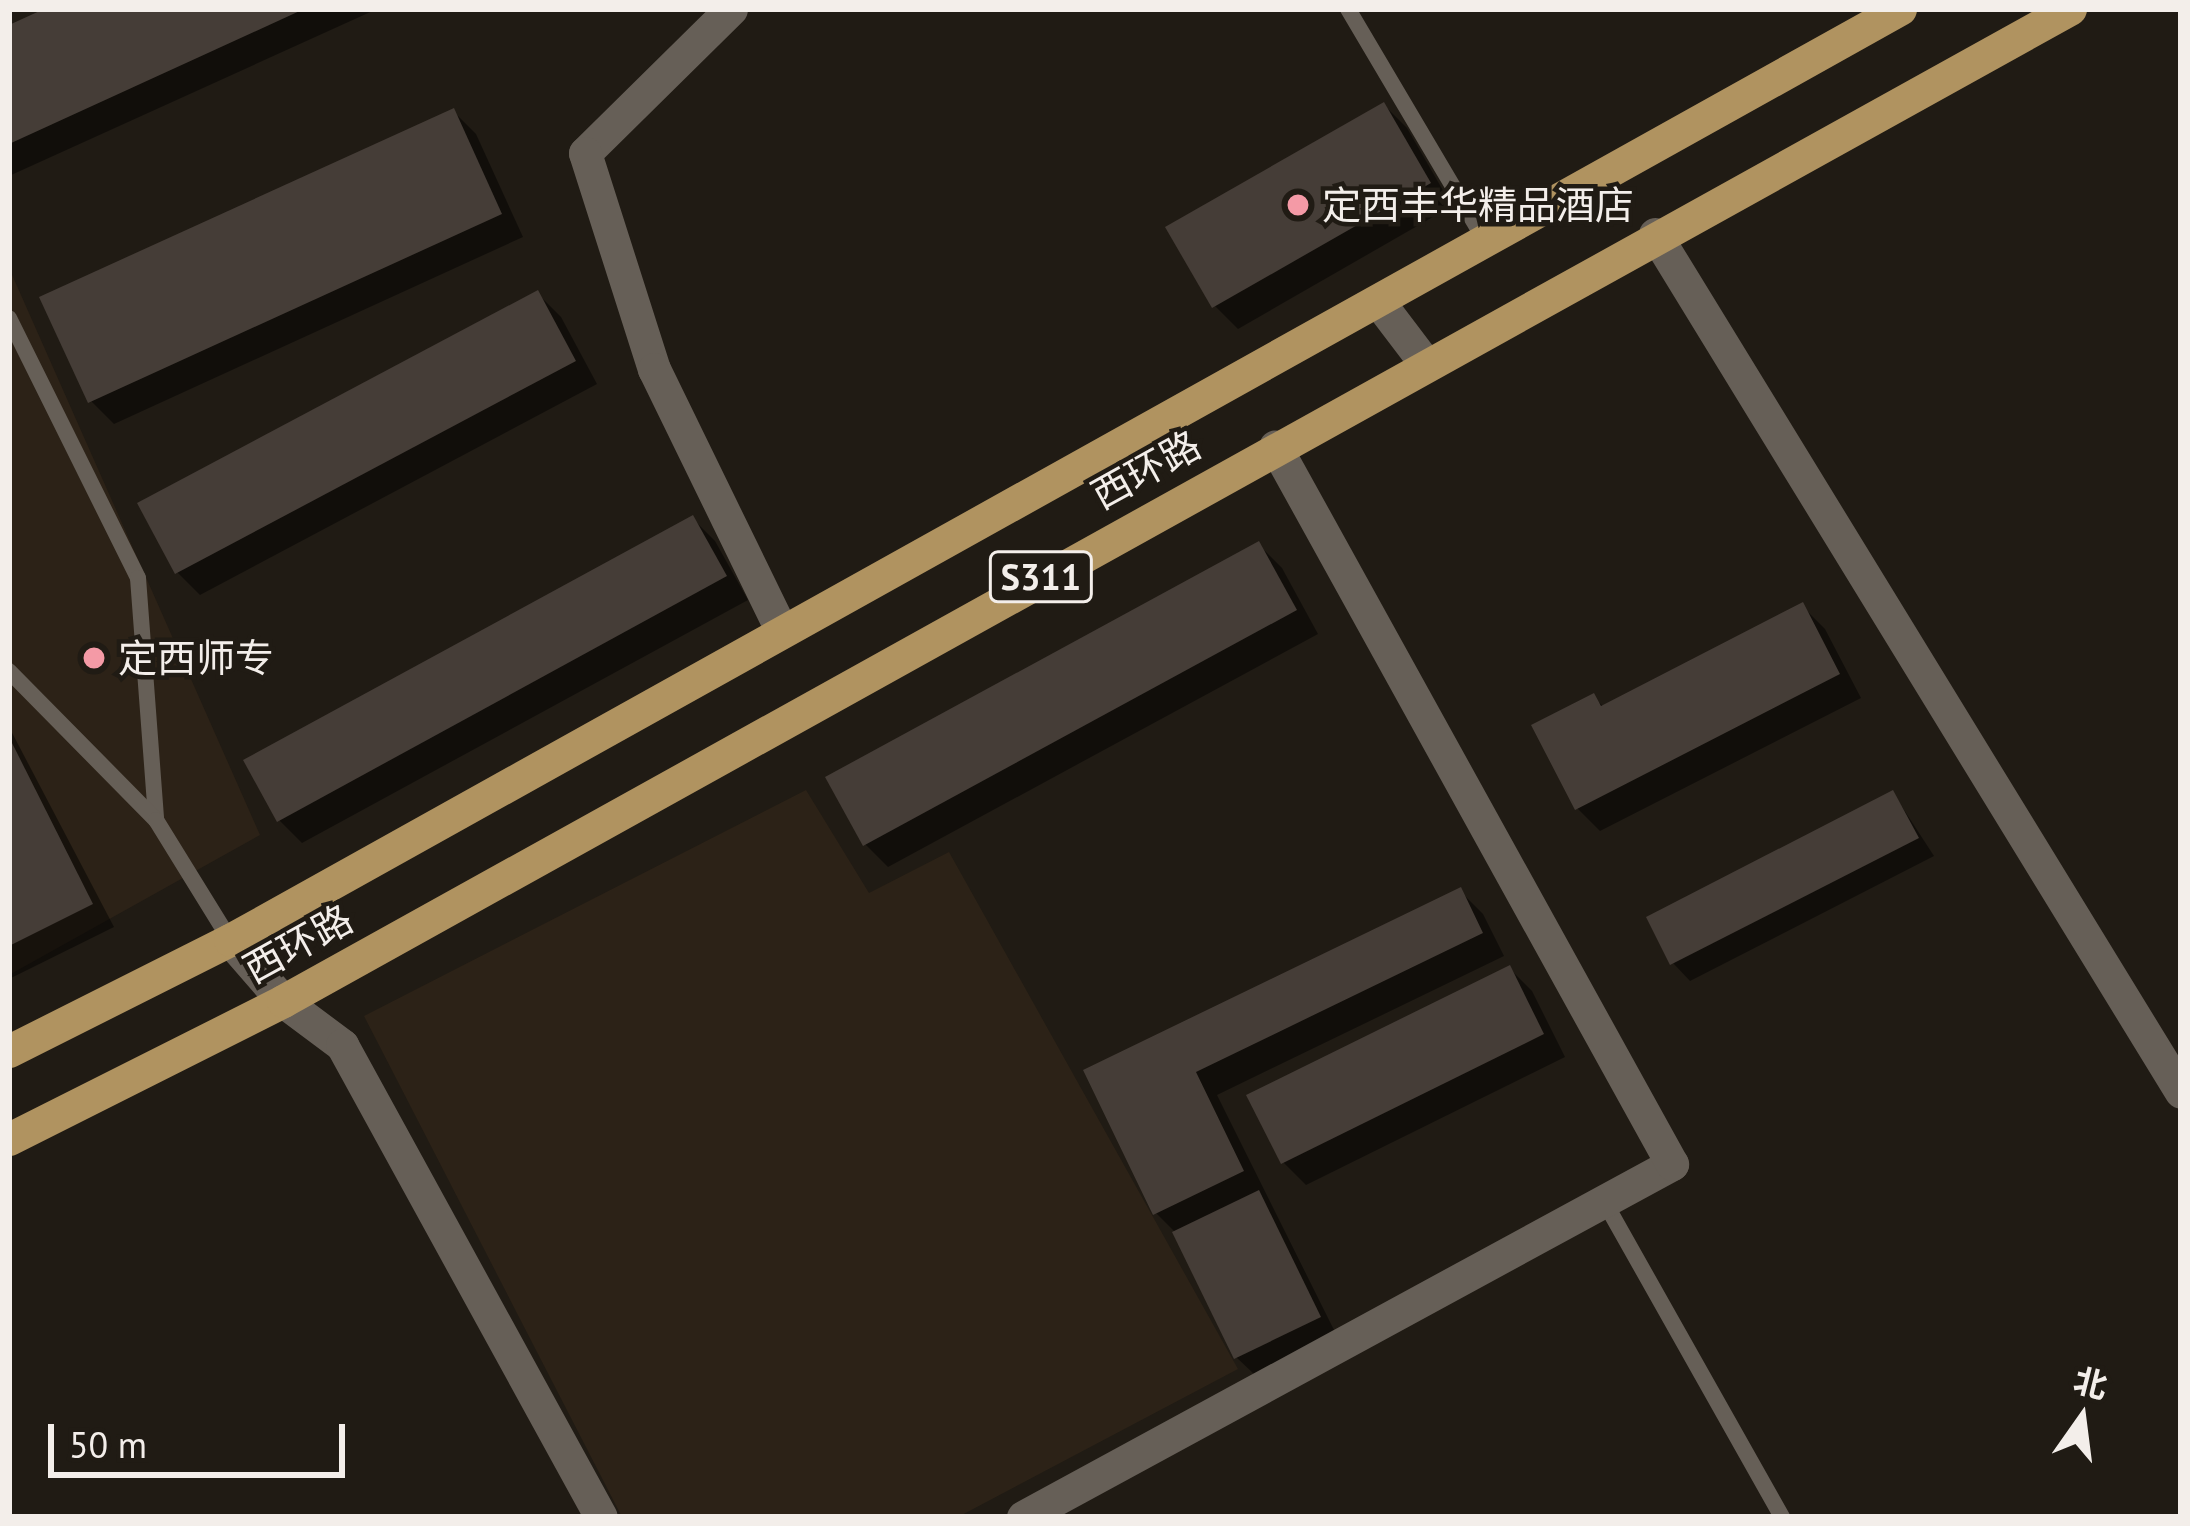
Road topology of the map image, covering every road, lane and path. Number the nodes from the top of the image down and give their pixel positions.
1 (731, 9) edge
2 (1348, 9) edge
3 (1900, 9) edge
4 (2070, 9) edge
5 (1654, 234) junction
6 (1485, 241) junction
7 (1378, 301) junction
8 (9, 318) edge
9 (1425, 363) junction
10 (1275, 446) junction
11 (782, 632) junction
12 (9, 671) edge
13 (156, 820) junction
14 (230, 940) junction
15 (283, 1001) junction
16 (9, 1051) edge
17 (2181, 1092) edge
18 (9, 1139) edge
19 (1604, 1201) junction
20 (601, 1517) edge
21 (1023, 1517) edge
22 (1782, 1517) edge

1 - 11 street
2 - 6 lane
3 - 6 main road, 西环路 / S311
4 - 5 main road, 西环路 / S311
5 - 9 main road, 西环路 / S311
5 - 17 street
6 - 7 main road, 西环路 / S311
7 - 9 street
7 - 11 main road, 西环路 / S311
8 - 13 lane
9 - 10 main road, 西环路 / S311
10 - 15 main road, 西环路 / S311
10 - 19 street
11 - 14 main road, 西环路 / S311
12 - 13 lane
13 - 14 lane
14 - 15 street
14 - 16 main road, 西环路 / S311
15 - 18 main road, 西环路 / S311
15 - 20 street
19 - 21 street
19 - 22 lane

